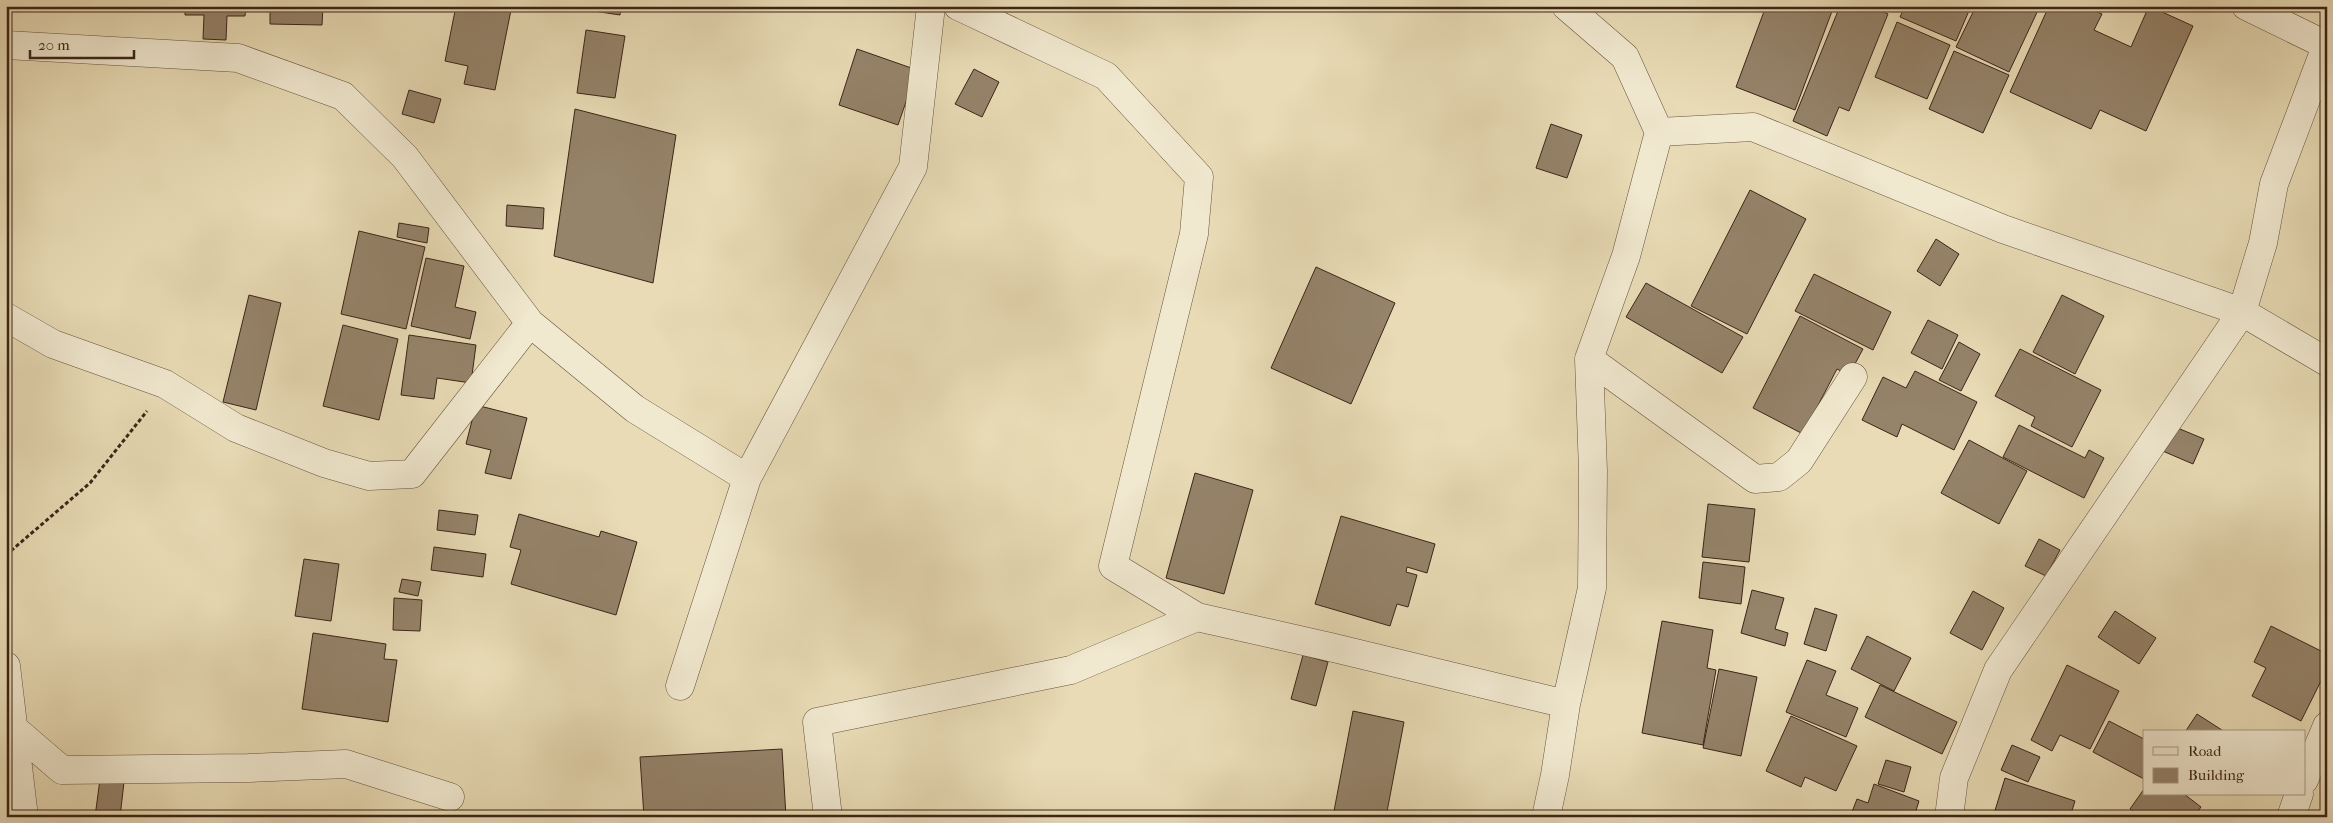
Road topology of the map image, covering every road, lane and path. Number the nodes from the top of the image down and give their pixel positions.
1 (931, 6) edge
2 (958, 6) edge
3 (1566, 6) edge
4 (2246, 6) edge
5 (6, 45) edge
6 (2326, 45) edge
7 (1658, 132) junction
8 (2242, 312) junction
9 (6, 317) edge
10 (530, 323) junction
11 (1589, 360) junction
12 (2327, 362) edge
13 (1853, 377) dead end
14 (166, 384) junction
15 (747, 478) junction
16 (6, 555) edge
17 (1197, 617) junction
18 (6, 666) edge
19 (680, 686) dead end
20 (1566, 704) junction
21 (2327, 726) edge
22 (10, 727) edge
23 (2306, 775) edge
24 (2298, 796) edge
25 (450, 797) dead end
26 (24, 817) edge
27 (828, 817) edge
28 (1546, 817) edge
29 (1948, 817) edge
30 (2292, 817) edge

1 - 15 street
2 - 17 street
3 - 7 street
4 - 6 street
5 - 10 street
6 - 8 street
7 - 8 street
7 - 11 street
8 - 12 street
8 - 29 street
9 - 14 street
10 - 14 street
10 - 15 street
11 - 13 street
11 - 20 street
14 - 16 path
15 - 19 street
17 - 20 street
17 - 27 street
18 - 22 street
20 - 28 street
21 - 23 street
22 - 25 street
22 - 26 street
24 - 30 street

